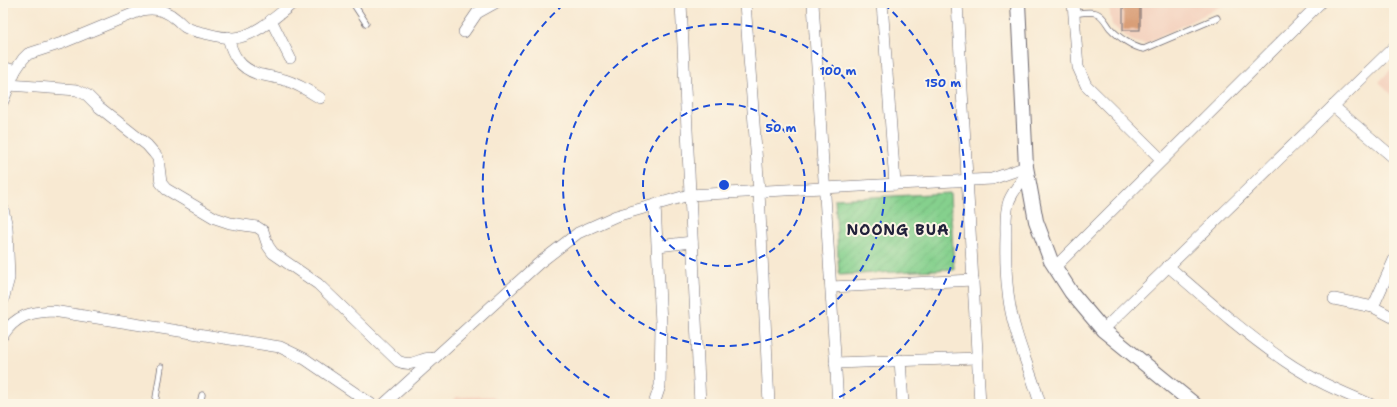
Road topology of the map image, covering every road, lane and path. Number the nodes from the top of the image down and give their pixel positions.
1 (293, 3) edge
2 (353, 3) edge
3 (494, 3) edge
4 (681, 3) edge
5 (745, 3) edge
6 (813, 3) edge
7 (882, 3) edge
8 (957, 3) edge
9 (1018, 3) edge
10 (1320, 3) edge
11 (1073, 9) edge
12 (1217, 18) dead end
13 (271, 20) junction
14 (366, 23) dead end
15 (464, 32) dead end
16 (228, 37) junction
17 (1394, 47) edge
18 (290, 58) dead end
19 (3, 67) edge
20 (15, 72) junction
21 (9, 85) junction
22 (320, 98) dead end
23 (3, 101) edge
24 (1333, 106) junction
25 (1394, 158) edge
26 (1162, 160) junction
27 (1027, 170) junction
28 (967, 180) junction
29 (895, 184) junction
30 (825, 188) junction
31 (758, 191) junction
32 (689, 195) junction
33 (655, 205) junction
34 (3, 209) edge
35 (692, 242) junction
36 (658, 246) junction
37 (1394, 260) edge
38 (1168, 266) junction
39 (1055, 267) junction
40 (973, 280) junction
41 (831, 287) junction
42 (1334, 299) dead end
43 (3, 300) edge
44 (1373, 306) junction
45 (1394, 318) edge
46 (1103, 330) junction
47 (3, 335) edge
48 (978, 358) junction
49 (433, 360) junction
50 (900, 360) junction
51 (835, 363) junction
52 (161, 367) dead end
53 (202, 395) dead end
54 (155, 404) edge
55 (200, 404) edge
56 (371, 404) edge
57 (384, 404) edge
58 (654, 404) edge
59 (700, 404) edge
60 (769, 404) edge
61 (838, 404) edge
62 (903, 404) edge
63 (980, 404) edge
64 (1040, 404) edge
65 (1194, 404) edge
66 (1370, 404) edge

1 - 13 street
2 - 14 lane
3 - 15 street
4 - 32 street
5 - 31 street
6 - 30 street
7 - 29 street
8 - 28 street
9 - 27 street
10 - 26 street
11 - 12 lane
11 - 26 street
13 - 16 street
13 - 18 street
16 - 20 street
16 - 22 street
17 - 24 street
19 - 20 street
20 - 21 street
21 - 23 street
21 - 49 street
24 - 25 street
24 - 38 street
26 - 39 street
27 - 28 street
27 - 39 street
27 - 64 street
28 - 29 street
28 - 40 street
29 - 30 street
30 - 31 street
30 - 41 street
31 - 32 street
31 - 60 street
32 - 33 street
32 - 35 street
33 - 36 street
33 - 49 street
34 - 43 street
35 - 36 street
35 - 59 street
36 - 58 street
37 - 44 street
38 - 46 street
38 - 66 street
39 - 46 street
40 - 41 street
40 - 48 street
41 - 51 street
42 - 44 street
44 - 45 street
46 - 65 street
47 - 56 street
48 - 50 street
48 - 63 street
49 - 57 street
50 - 51 street
50 - 62 street
51 - 61 street
52 - 54 lane
53 - 55 lane

